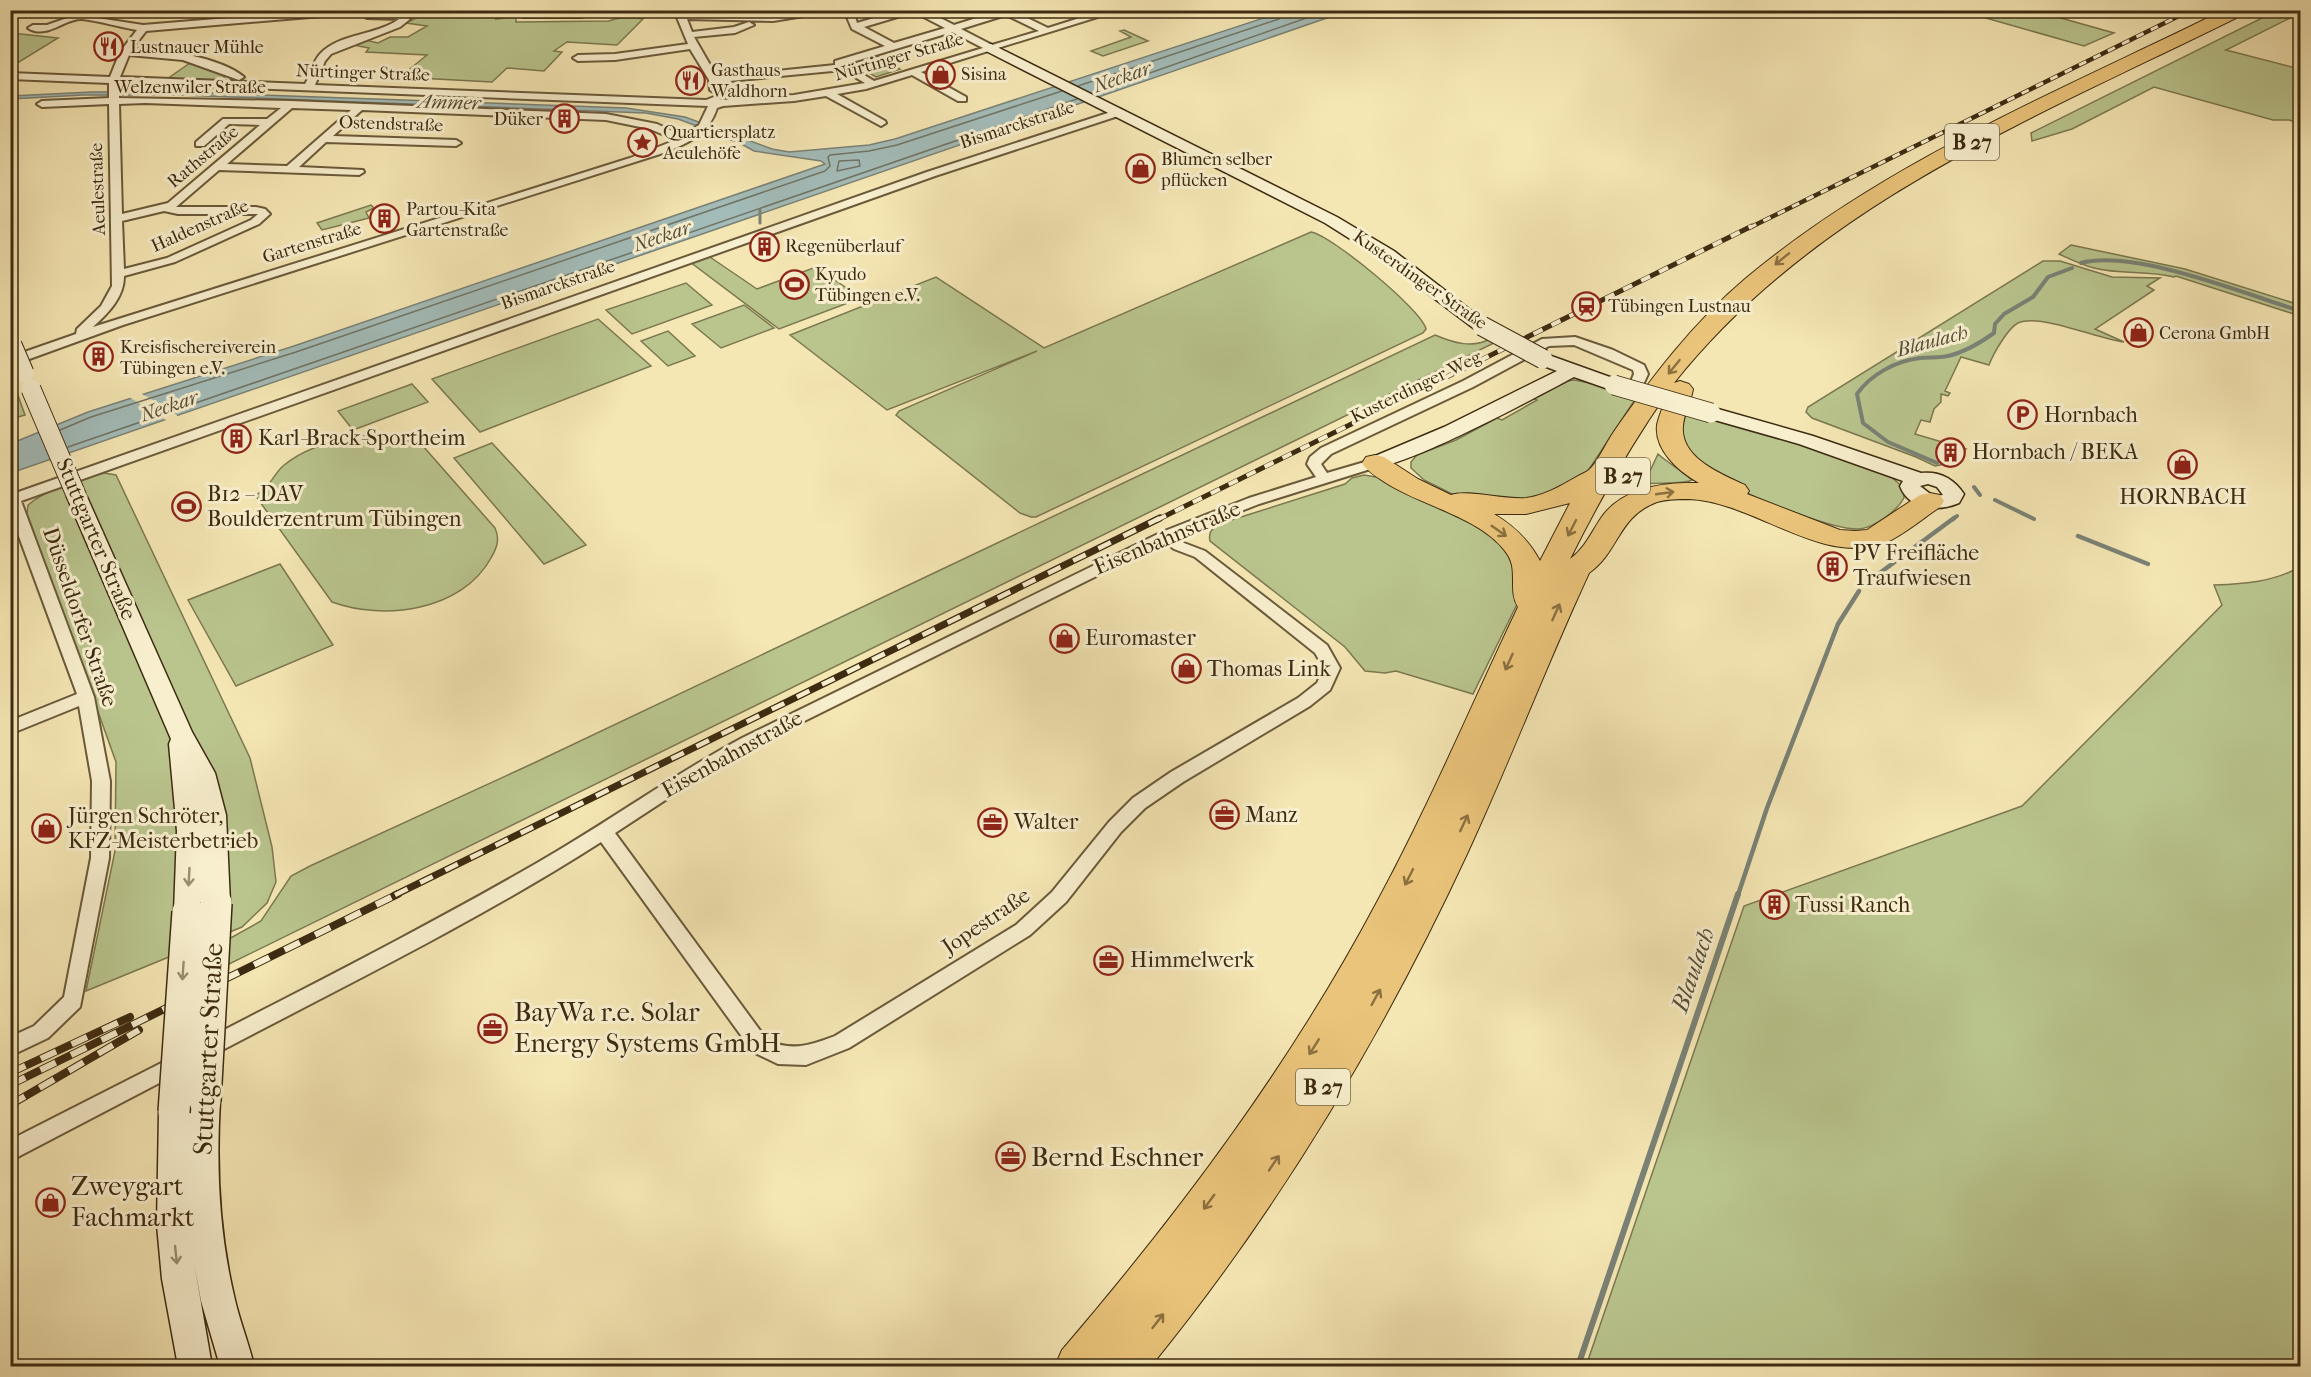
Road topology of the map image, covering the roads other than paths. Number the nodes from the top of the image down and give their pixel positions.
1 (21, 10) edge
2 (67, 10) edge
3 (227, 10) edge
4 (364, 10) edge
5 (592, 10) edge
6 (667, 10) edge
7 (837, 10) edge
8 (848, 10) edge
9 (914, 10) edge
10 (1116, 10) edge
11 (2238, 10) edge
12 (2260, 10) edge
13 (359, 11) edge
14 (1006, 11) edge
15 (681, 13) edge
16 (796, 13) edge
17 (523, 14) dead end
18 (80, 16) junction
19 (10, 18) edge
20 (223, 22) junction
21 (749, 25) dead end
22 (855, 27) junction
23 (33, 28) dead end
24 (142, 28) junction
25 (952, 28) junction
26 (1047, 31) junction
27 (689, 35) junction
28 (693, 46) junction
29 (893, 46) junction
30 (992, 48) junction
31 (126, 52) junction
32 (579, 58) dead end
33 (844, 66) junction
34 (913, 72) junction
35 (13, 77) edge
36 (239, 77) dead end
37 (714, 80) junction
38 (873, 84) junction
39 (307, 88) junction
40 (114, 91) junction
41 (828, 93) junction
42 (962, 99) dead end
43 (42, 104) dead end
44 (291, 104) junction
45 (713, 105) junction
46 (360, 106) junction
47 (1114, 109) junction
48 (270, 122) junction
49 (881, 123) dead end
50 (325, 139) junction
51 (683, 140) junction
52 (456, 143) dead end
53 (200, 144) dead end
54 (217, 167) junction
55 (290, 170) junction
56 (359, 172) dead end
57 (164, 208) junction
58 (118, 218) junction
59 (118, 274) junction
60 (72, 338) junction
61 (18, 362) edge
62 (1557, 364) junction
63 (1636, 386) dead end
64 (1680, 389) junction
65 (1385, 459) junction
66 (1599, 477) junction
67 (1323, 479) junction
68 (1917, 489) junction
69 (12, 499) edge
70 (1174, 532) junction
71 (1576, 568) junction
72 (1533, 609) junction
73 (86, 697) junction
74 (10, 728) edge
75 (181, 735) junction
76 (603, 831) junction
77 (10, 1047) edge
78 (10, 1151) edge
79 (195, 1366) edge
80 (237, 1366) edge
81 (1078, 1366) edge
82 (1122, 1366) edge

1 - 19 main road
2 - 18 street
3 - 20 street
4 - 13 street
5 - 17 street
6 - 15 street
7 - 16 street
8 - 22 street
9 - 22 street
9 - 25 street
10 - 26 street, Nürtinger Straße
11 -> 66 highway, B 27
12 - 64 highway, B 27
13 - 20 street
13 - 39 street
14 - 25 street
14 - 26 street
15 - 16 street
15 - 27 street
18 - 23 street
18 - 24 street
20 - 24 street
21 - 27 street
22 - 29 street
24 - 31 street, Aeulestraße
25 - 29 street
25 - 30 street
26 - 30 street, Nürtinger Straße
27 - 28 street
28 - 32 street
28 - 37 street
29 - 33 street
30 - 34 street, Nürtinger Straße
30 - 47 main road, Kusterdinger Straße
31 - 36 street
31 - 40 street, Aeulestraße
33 - 37 street, Nürtinger Straße
33 - 38 street
34 - 38 street, Nürtinger Straße
34 - 42 street
35 - 40 street, Nürtinger Straße
37 - 45 street
38 - 41 street, Nürtinger Straße
39 - 40 street, Nürtinger Straße
39 - 45 street, Nürtinger Straße
40 - 43 street, Welzenwiler Straße
40 - 44 street, Welzenwiler Straße
40 - 58 street, Aeulestraße
41 - 45 street, Nürtinger Straße
41 - 49 street
44 - 46 street, Welzenwiler Straße
44 - 48 street, Rathstraße
45 - 51 street, Gartenstraße
46 - 50 street
46 - 51 street, Welzenwiler Straße
47 - 62 main road, Kusterdinger Straße, bridge
47 - 69 street, Bismarckstraße
48 - 53 street, Rathstraße
48 - 54 street, Rathstraße
50 - 52 street, Ostendstraße
50 - 55 street
51 - 60 street, Gartenstraße
54 - 55 street
54 - 57 street, Rathstraße
55 - 56 street
57 - 58 street, Rathstraße
57 - 59 street, Haldenstraße
58 - 59 street, Aeulestraße
59 - 60 street, Aeulestraße
60 - 61 street, Gartenstraße
61 - 75 main road, Stuttgarter Straße, bridge
62 - 65 main road, Eisenbahnstraße
62 - 68 main road, Kusterdinger Straße, bridge
63 - 67 street, Kusterdinger Weg
64 - 68 highway
64 - 71 highway, B 27
65 - 66 highway
65 - 67 street, Eisenbahnstraße
65 -> 72 highway
66 -> 72 highway, B 27
67 - 70 street, Eisenbahnstraße
71 -> 68 highway
69 - 73 street, Düsseldorfer Straße
70 - 76 street, Eisenbahnstraße
70 - 76 street, Jopestraße
82 -> 71 highway, B 27
72 -> 81 highway, B 27
73 - 74 street
73 - 77 street, Düsseldorfer Straße
75 -> 79 main road, Stuttgarter Straße, bridge
75 - 80 main road, Stuttgarter Straße, bridge
76 - 78 street, Eisenbahnstraße

